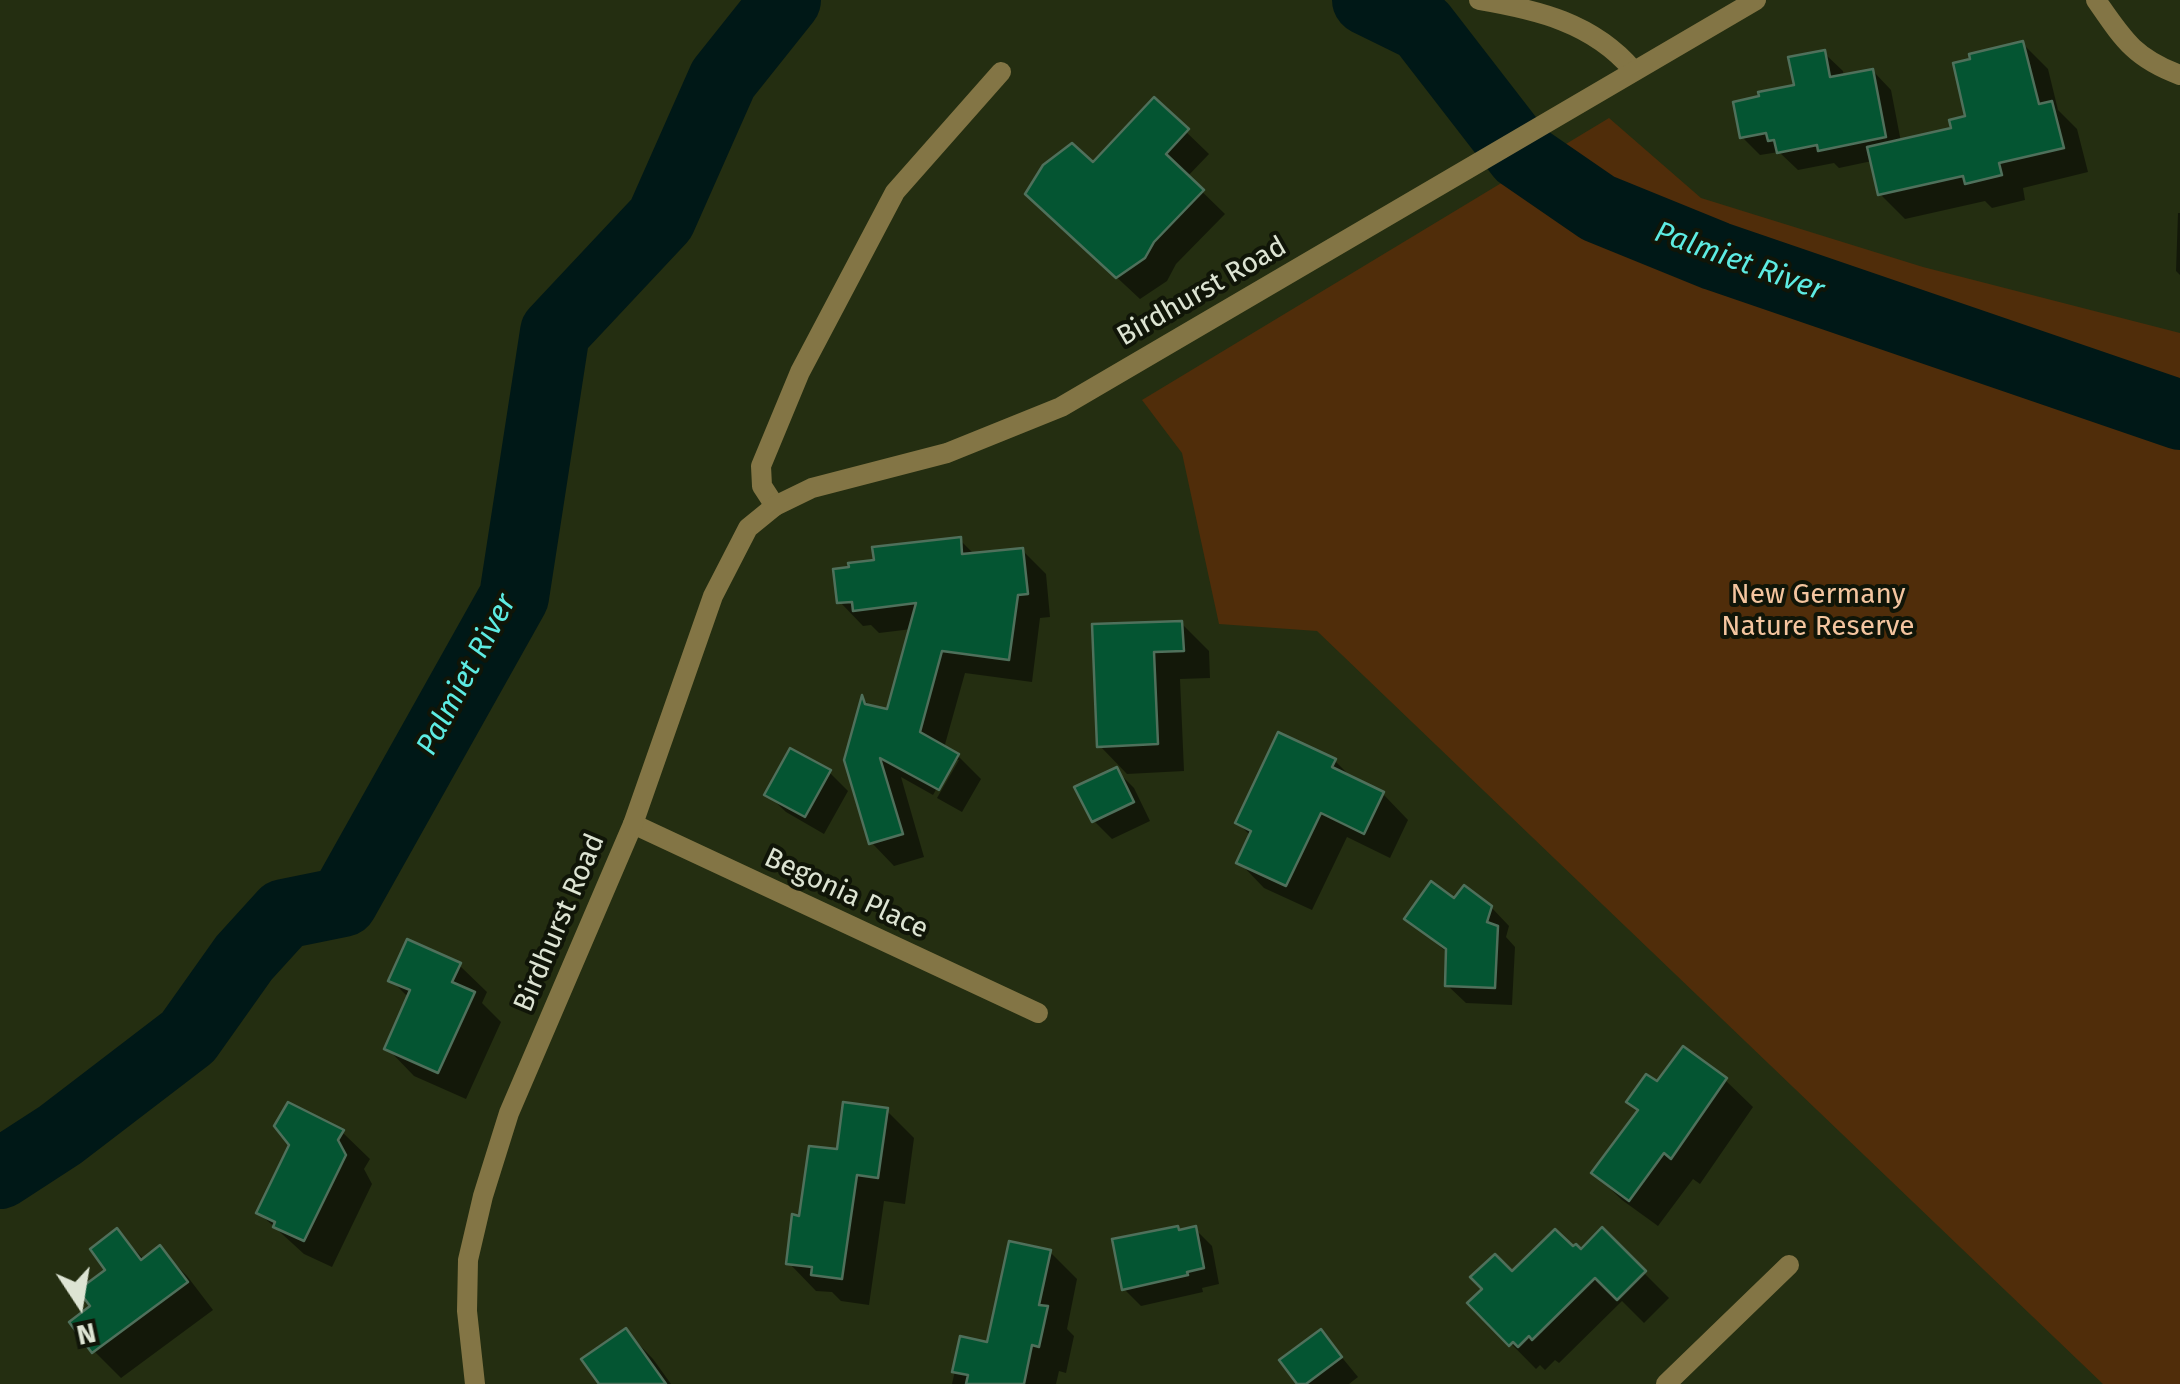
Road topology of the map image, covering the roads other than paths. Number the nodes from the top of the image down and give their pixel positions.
1 (1479, 0) edge
2 (1756, 0) edge
3 (2096, 0) edge
4 (1633, 70) junction
5 (1001, 72) dead end
6 (2180, 75) edge
7 (774, 506) junction
8 (632, 824) junction
9 (1038, 1013) dead end
10 (1790, 1265) dead end
11 (475, 1384) edge
12 (1666, 1384) edge

1 - 4 street
2 - 4 street, Birdhurst Road
3 - 6 street
4 - 7 street, Birdhurst Road
5 - 7 street
7 - 8 street, Birdhurst Road
8 - 9 street, Begonia Place
8 - 11 street, Birdhurst Road
10 - 12 street

